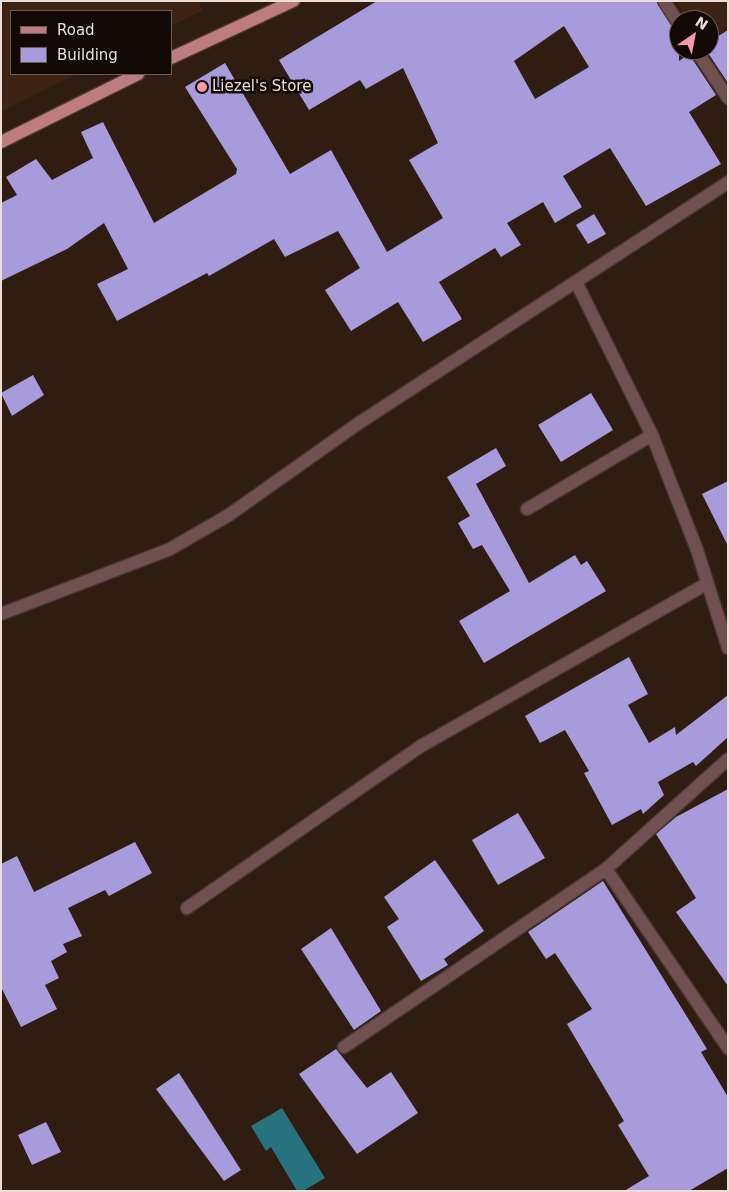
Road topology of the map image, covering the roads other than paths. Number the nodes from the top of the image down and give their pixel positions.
1 (293, 1) edge
2 (172, 58) edge
3 (703, 60) edge
4 (136, 75) edge
5 (728, 98) edge
6 (1, 142) edge
7 (728, 182) edge
8 (576, 282) junction
9 (652, 435) junction
10 (528, 509) dead end
11 (706, 584) junction
12 (1, 614) edge
13 (728, 648) edge
14 (728, 759) edge
15 (606, 869) junction
16 (187, 908) dead end
17 (344, 1047) dead end
18 (728, 1048) edge

1 - 2 main road
3 - 5 street
4 - 6 main road
7 - 8 street
8 - 9 street
8 - 12 street
9 - 10 street
9 - 11 street
11 - 13 street
11 - 16 street
14 - 15 street
15 - 17 street
15 - 18 street

